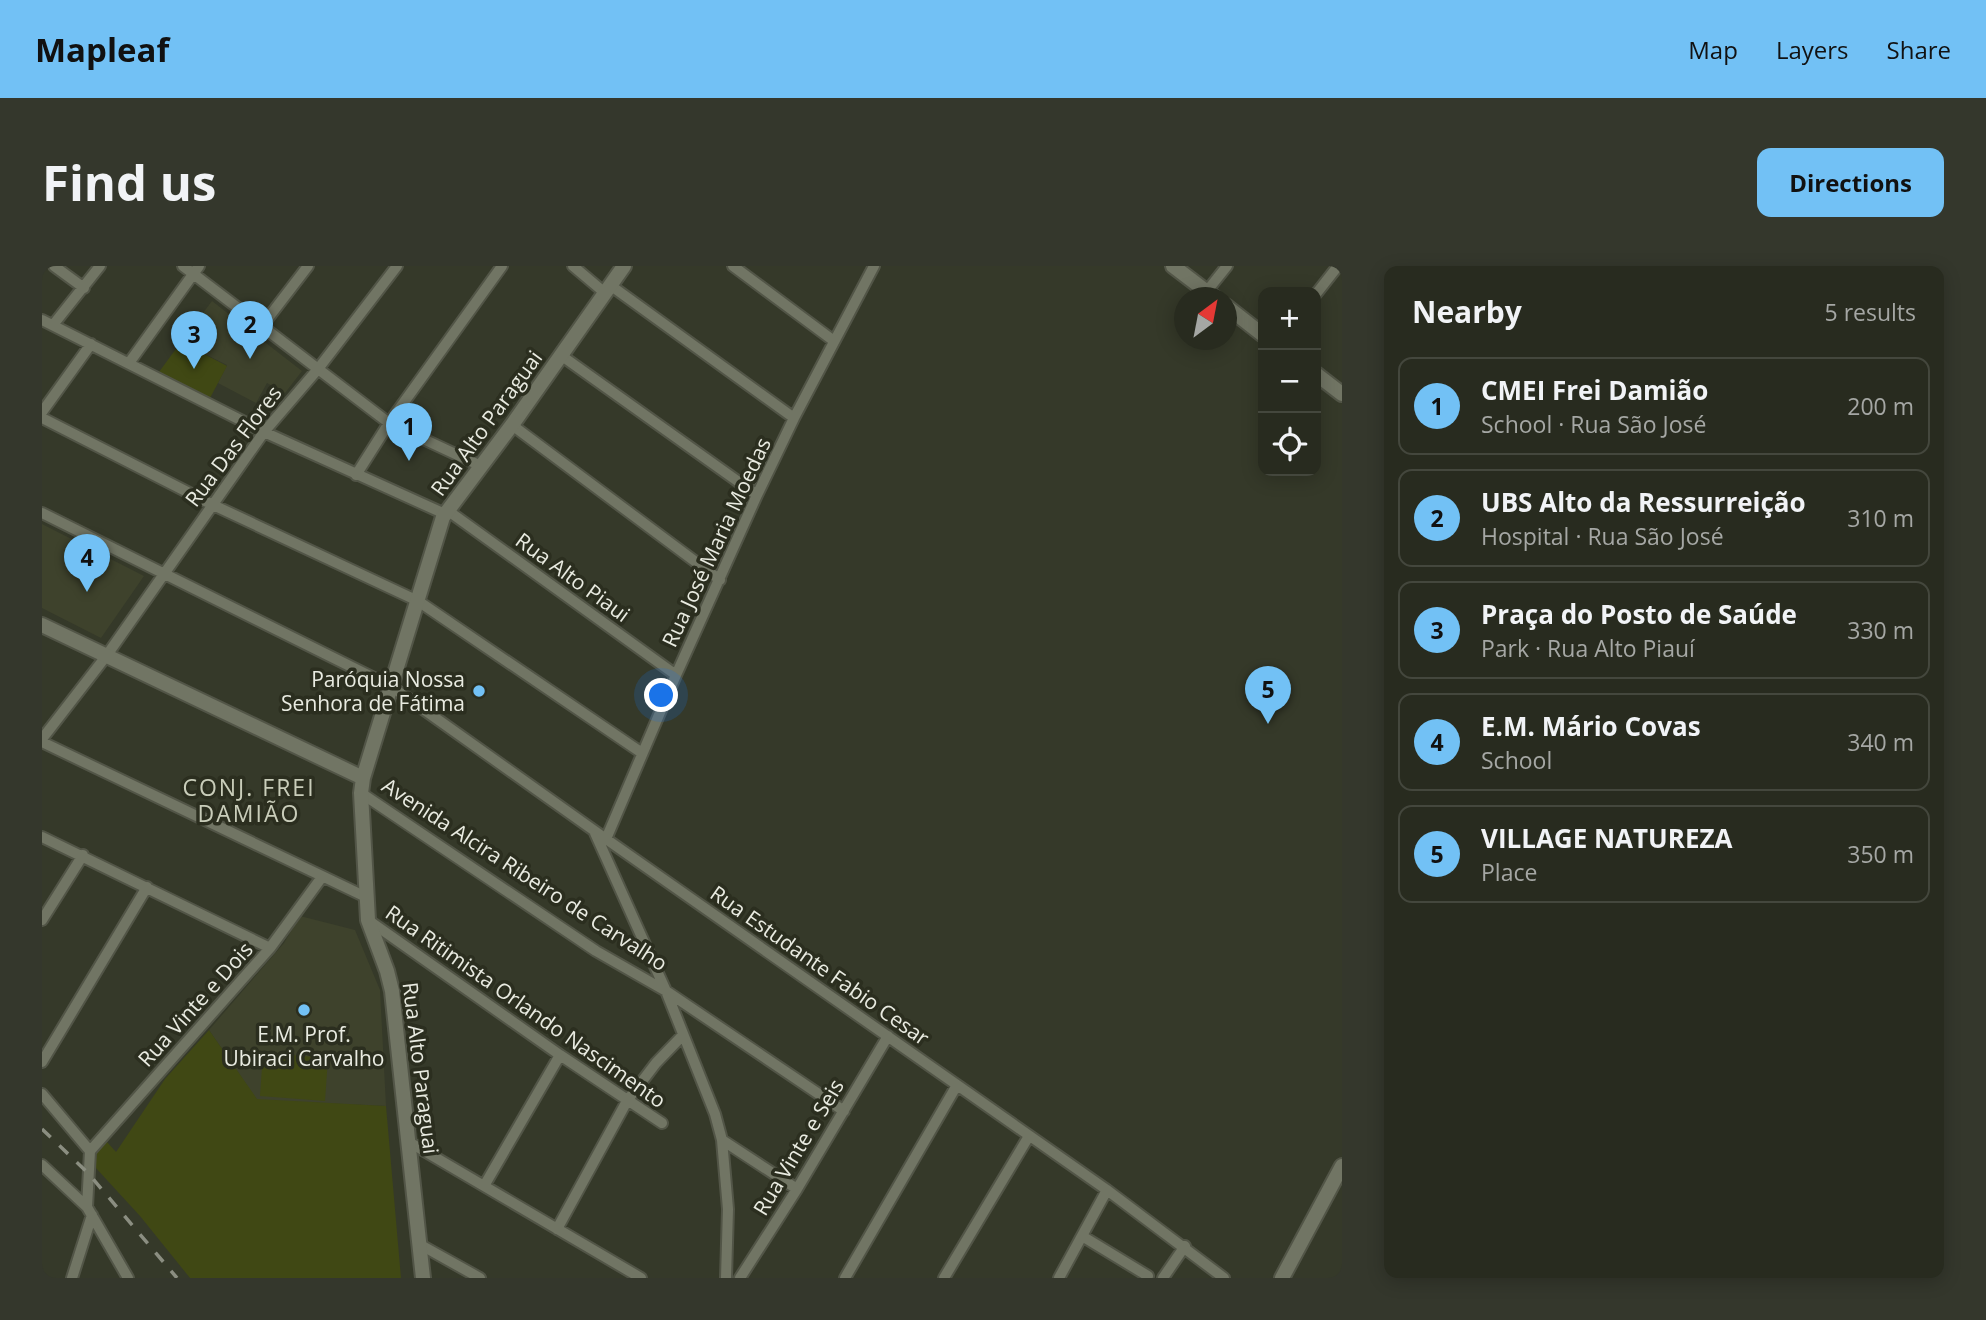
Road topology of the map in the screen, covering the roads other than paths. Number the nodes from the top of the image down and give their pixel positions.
1 (54, 266) edge
2 (100, 266) edge
3 (183, 266) edge
4 (308, 266) edge
5 (397, 266) edge
6 (502, 266) edge
7 (573, 266) edge
8 (624, 266) edge
9 (733, 266) edge
10 (874, 266) edge
11 (1173, 266) edge
12 (1227, 266) edge
13 (1338, 266) edge
14 (196, 270) edge
15 (1202, 287) edge
16 (1215, 287) edge
17 (84, 288) junction
18 (1321, 288) edge
19 (608, 289) junction
20 (1237, 314) edge
21 (42, 320) edge
22 (53, 325) junction
23 (262, 326) junction
24 (1258, 331) edge
25 (834, 341) junction
26 (91, 344) junction
27 (562, 356) junction
28 (130, 363) junction
29 (318, 369) junction
30 (1321, 378) edge
31 (1342, 394) edge
32 (42, 412) edge
33 (42, 418) edge
34 (794, 418) junction
35 (389, 423) junction
36 (512, 425) junction
37 (264, 432) junction
38 (481, 466) junction
39 (356, 474) junction
40 (757, 495) junction
41 (211, 504) junction
42 (446, 512) junction
43 (42, 513) edge
44 (164, 572) junction
45 (720, 580) junction
46 (418, 601) junction
47 (42, 625) edge
48 (107, 655) junction
49 (676, 675) junction
50 (392, 687) junction
51 (42, 741) edge
52 (642, 753) junction
53 (363, 778) junction
54 (360, 793) junction
55 (594, 831) junction
56 (42, 837) edge
57 (606, 839) junction
58 (83, 855) junction
59 (322, 877) junction
60 (147, 887) junction
61 (42, 894) edge
62 (366, 897) junction
63 (54, 901) junction
64 (42, 920) edge
65 (368, 920) junction
66 (270, 948) junction
67 (666, 991) junction
68 (683, 1035) junction
69 (888, 1036) junction
70 (560, 1055) junction
71 (42, 1062) edge
72 (957, 1085) junction
73 (42, 1094) edge
74 (627, 1101) junction
75 (844, 1111) junction
76 (662, 1123) dead end
77 (1029, 1136) junction
78 (722, 1140) junction
79 (409, 1142) junction
80 (90, 1151) junction
81 (42, 1165) edge
82 (1341, 1170) edge
83 (484, 1186) junction
84 (797, 1189) junction
85 (1107, 1190) junction
86 (90, 1211) junction
87 (557, 1229) junction
88 (1083, 1236) junction
89 (419, 1244) junction
90 (1185, 1246) junction
91 (1148, 1276) dead end
92 (72, 1278) edge
93 (128, 1278) edge
94 (423, 1278) edge
95 (480, 1278) edge
96 (641, 1278) edge
97 (726, 1278) edge
98 (740, 1278) edge
99 (845, 1278) edge
100 (944, 1278) edge
101 (1059, 1278) edge
102 (1163, 1278) edge
103 (1224, 1278) edge
104 (1282, 1278) edge

1 - 17 street
2 - 17 street
3 - 14 street
4 - 23 street
5 - 29 street, Rua Das Flores
6 - 35 street
7 - 19 street
8 - 19 street, Rua Alto Paraguai
9 - 25 street
10 - 25 street, Rua José Maria Moedas
11 - 15 street
12 - 16 street
13 - 18 street
14 - 23 street
14 - 28 street
17 - 22 street
19 - 27 street, Rua Alto Paraguai
19 - 34 street
20 - 24 street
21 - 22 street, Rua Alto Piaui
22 - 26 street, Rua Alto Piaui
23 - 29 street
25 - 34 street, Rua José Maria Moedas
26 - 28 street, Rua Alto Piaui
26 - 32 street
27 - 36 street, Rua Alto Paraguai
27 - 40 street
28 - 37 street, Rua Alto Piaui
29 - 35 street
29 - 37 street, Rua Das Flores
30 - 31 street
33 - 41 street
34 - 40 street, Rua José Maria Moedas
35 - 38 street
35 - 39 street
36 - 38 street, Rua Alto Paraguai
36 - 45 street
37 - 39 street, Rua Alto Piaui
37 - 41 street, Rua Das Flores
38 - 42 street, Rua Alto Paraguai
39 - 42 street, Rua Alto Piaui
40 - 45 street, Rua José Maria Moedas
41 - 44 street, Rua Das Flores
41 - 46 street
42 - 46 street, Rua Alto Paraguai
42 - 49 street, Rua Alto Piaui
43 - 44 street, Rua Estudante Fabio Cesar
44 - 48 street, Rua Das Flores
44 - 50 street, Rua Estudante Fabio Cesar
45 - 49 street, Rua José Maria Moedas
46 - 50 street, Rua Alto Paraguai
46 - 52 street
47 - 48 street, Avenida Alcira Ribeiro de Carvalho
48 - 51 street, Rua Das Flores
48 - 53 street, Avenida Alcira Ribeiro de Carvalho
49 - 52 street, Rua José Maria Moedas
50 - 53 street, Rua Alto Paraguai
50 - 55 street, Rua Estudante Fabio Cesar
51 - 59 street, Rua Ritimista Orlando Nascimento
52 - 57 street, Rua José Maria Moedas
53 - 54 street, Rua Alto Paraguai
54 - 62 street, Rua Alto Paraguai
54 - 67 street, Avenida Alcira Ribeiro de Carvalho
55 - 57 street, Rua Estudante Fabio Cesar
55 - 67 street
56 - 58 street
57 - 69 street, Rua Estudante Fabio Cesar
58 - 60 street
58 - 63 street
59 - 62 street, Rua Ritimista Orlando Nascimento
59 - 66 street, Rua Vinte e Dois
60 - 66 street
60 - 71 street
61 - 63 street
62 - 65 street, Rua Alto Paraguai
63 - 64 street
65 - 70 street, Rua Ritimista Orlando Nascimento
65 - 79 street, Rua Alto Paraguai
66 - 80 street, Rua Vinte e Dois
67 - 68 street
67 - 75 street, Avenida Alcira Ribeiro de Carvalho
68 - 74 street
68 - 78 street
69 - 72 street, Rua Estudante Fabio Cesar
69 - 75 street, Rua Vinte e Seis
70 - 74 street, Rua Ritimista Orlando Nascimento
70 - 83 street
72 - 77 street, Rua Estudante Fabio Cesar
72 - 99 street
73 - 80 street
74 - 76 street, Rua Ritimista Orlando Nascimento
74 - 87 street
75 - 84 street, Rua Vinte e Seis
77 - 85 street, Rua Estudante Fabio Cesar
77 - 100 street
78 - 84 street
78 - 97 street
79 - 83 street
79 - 89 street, Rua Alto Paraguai
80 - 86 street
81 - 86 street
82 - 104 street
83 - 87 street
84 - 98 street, Rua Vinte e Seis
85 - 88 street
85 - 90 street, Rua Estudante Fabio Cesar
86 - 92 street
86 - 93 street
87 - 96 street
88 - 91 street
88 - 101 street
89 - 94 street, Rua Alto Paraguai
89 - 95 street
90 - 102 street
90 - 103 street, Rua Estudante Fabio Cesar

